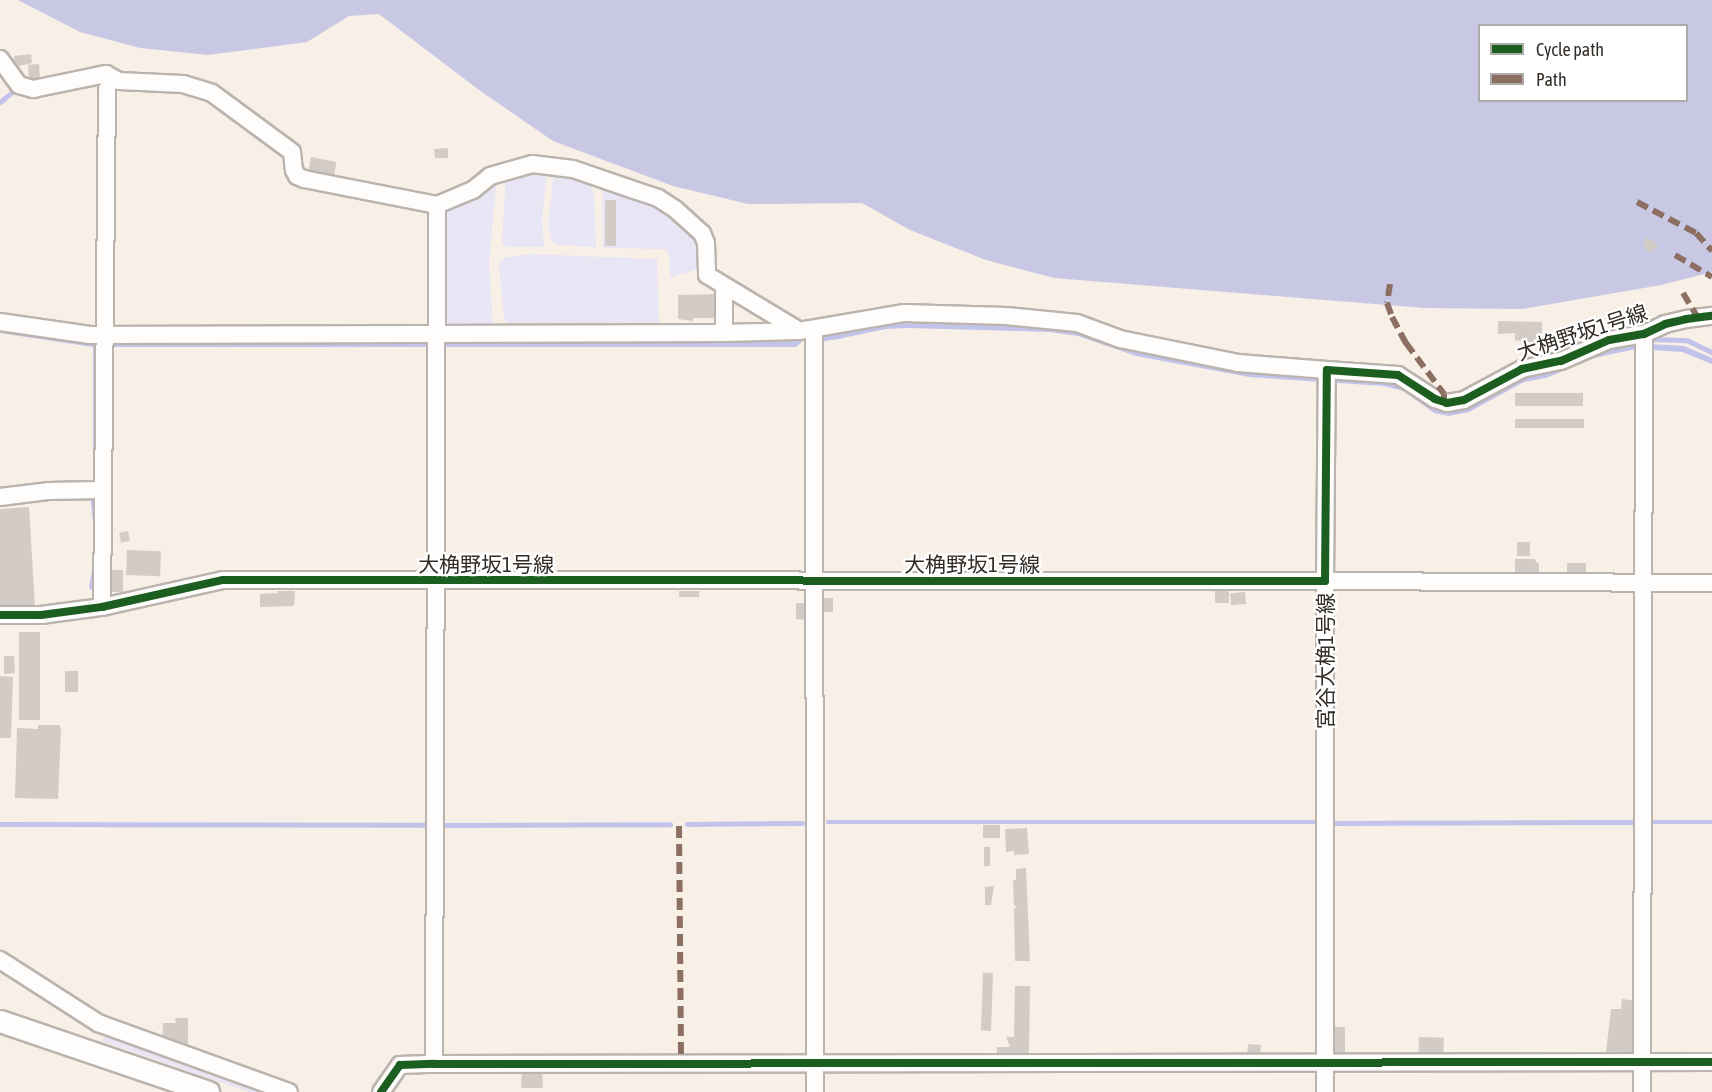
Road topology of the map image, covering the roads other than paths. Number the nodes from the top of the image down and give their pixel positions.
1 (0, 59) edge
2 (107, 88) dead end
3 (437, 205) junction
4 (724, 287) junction
5 (1712, 316) edge
6 (0, 322) edge
7 (807, 330) junction
8 (724, 333) junction
9 (106, 334) junction
10 (436, 334) junction
11 (1644, 334) junction
12 (1327, 370) junction
13 (101, 490) junction
14 (0, 496) edge
15 (1325, 581) junction
16 (434, 582) junction
17 (815, 582) junction
18 (1644, 582) junction
19 (1712, 583) edge
20 (102, 607) junction
21 (0, 615) edge
22 (0, 960) edge
23 (0, 1021) edge
24 (816, 1062) junction
25 (1325, 1062) junction
26 (1712, 1062) edge
27 (434, 1064) junction
28 (1642, 1064) junction
29 (208, 1092) edge
30 (289, 1092) edge
31 (381, 1092) edge
32 (815, 1092) edge
33 (1325, 1092) edge
34 (1642, 1092) edge

1 - 3 street
2 - 9 street
3 - 4 street
3 - 10 street
4 - 7 street
4 - 8 street
5 - 11 street, 大桷野坂1号線
6 - 9 street
7 - 8 street
7 - 12 street
7 - 17 street
8 - 10 street
9 - 10 street
9 - 13 street
10 - 16 street
11 - 12 street, 大桷野坂1号線
11 - 18 street
12 - 15 street
13 - 14 street
13 - 20 street
15 - 17 street, 大桷野坂1号線
15 - 18 street, 宮谷大桷1号線
15 - 25 street, 宮谷大桷1号線
16 - 17 street, 大桷野坂1号線
16 - 20 street, 大桷野坂1号線
16 - 27 street
17 - 24 street
18 - 19 street, 宮谷大桷1号線
18 - 28 street
20 - 21 street, 大桷野坂1号線
22 - 30 street
23 - 29 main road
24 - 25 street
24 - 27 street
24 - 32 street
25 - 28 street
25 - 33 street, 宮谷大桷1号線
26 - 28 street
27 - 31 street
28 - 34 street

